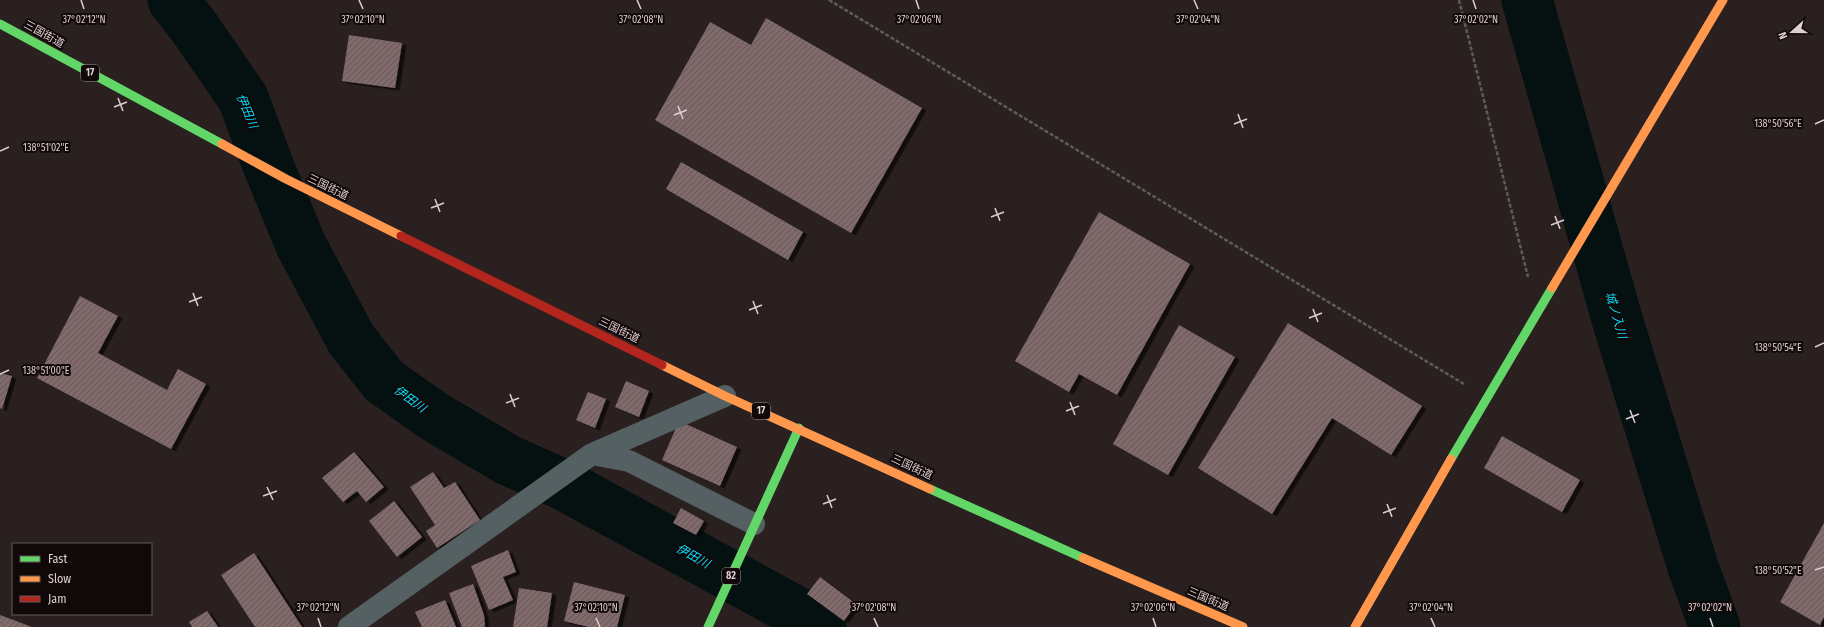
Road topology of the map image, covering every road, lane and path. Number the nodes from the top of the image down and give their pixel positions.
1 (829, 0) edge
2 (1459, 0) edge
3 (1723, 0) edge
4 (0, 24) edge
5 (1537, 313) junction
6 (725, 396) junction
7 (1487, 397) junction
8 (799, 428) junction
9 (592, 454) junction
10 (754, 524) junction
11 (349, 627) edge
12 (708, 627) edge
13 (1243, 627) edge
14 (1355, 627) edge

1 - 7 path
2 - 5 path
3 - 5 main road
4 - 6 main road, 三国街道 / 17
5 - 7 main road
6 - 8 main road, 三国街道 / 17
6 - 9 street
7 - 14 main road
8 - 10 main road, 82
8 - 13 main road, 三国街道 / 17
9 - 10 street
9 - 11 street
10 - 12 main road, 82

